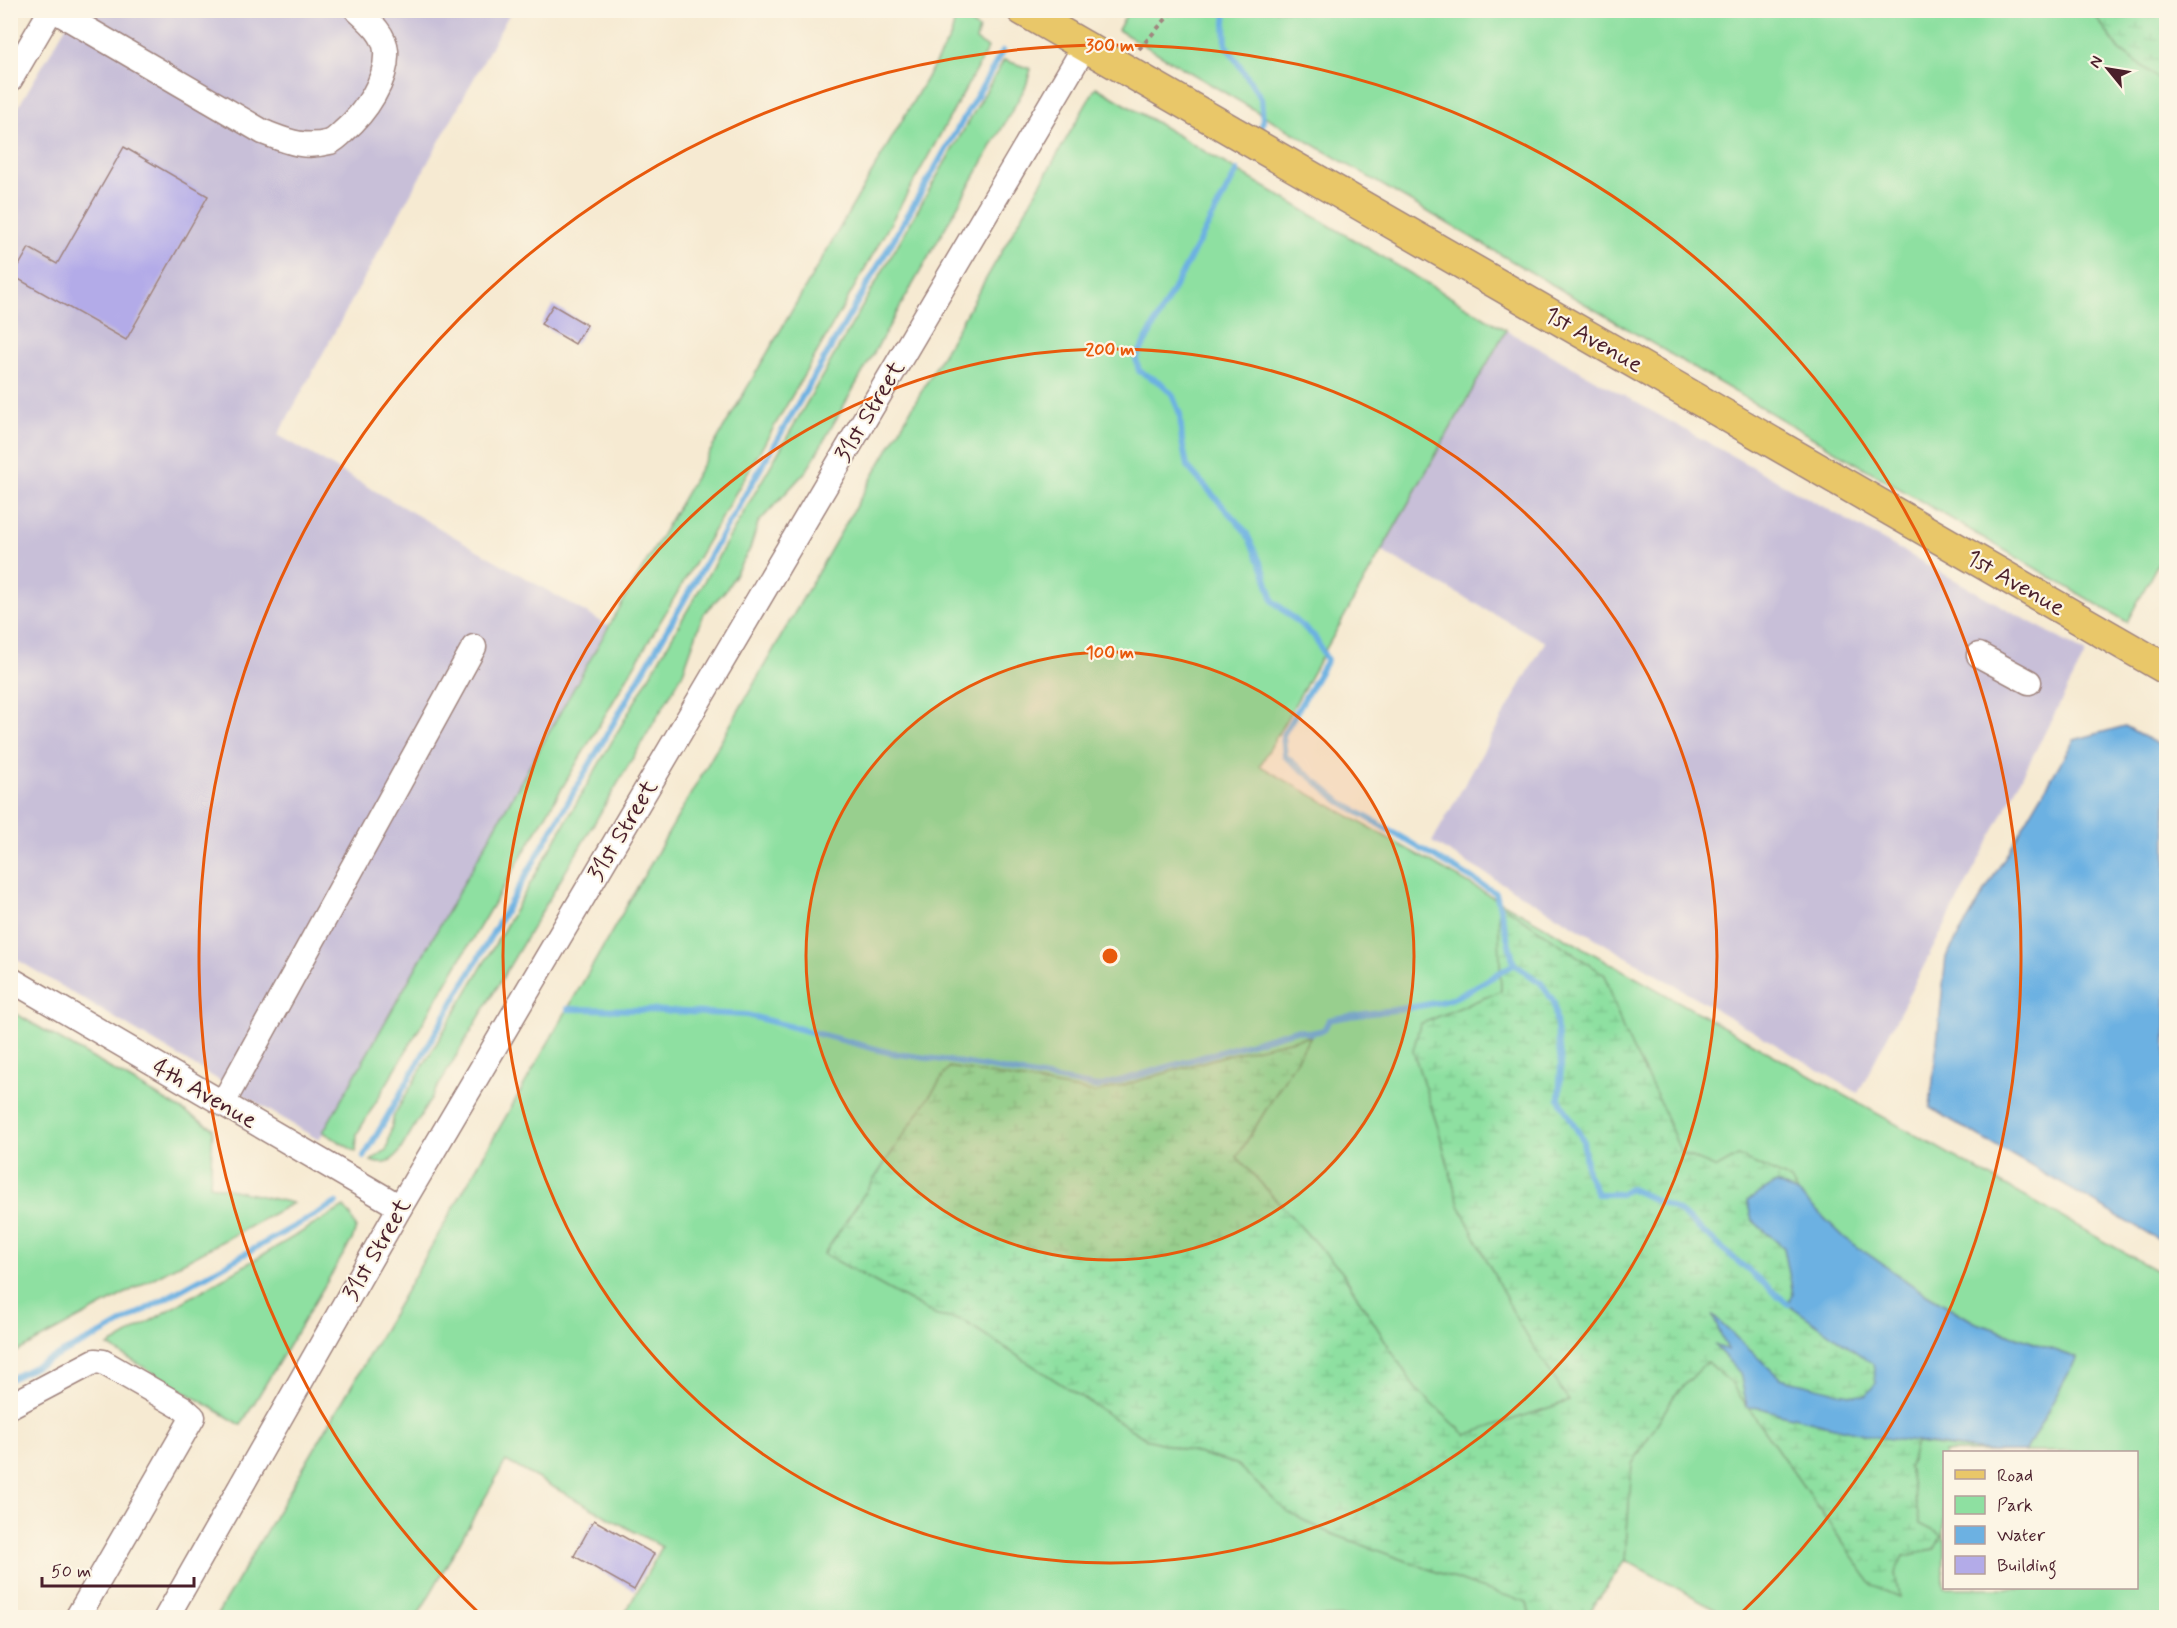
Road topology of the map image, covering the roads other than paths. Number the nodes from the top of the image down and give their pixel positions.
1 (357, 10) edge
2 (1022, 10) edge
3 (49, 12) edge
4 (1085, 46) junction
5 (10, 80) edge
6 (474, 647) dead end
7 (1979, 655) dead end
8 (2166, 669) edge
9 (2029, 682) dead end
10 (10, 979) edge
11 (223, 1103) junction
12 (400, 1207) junction
13 (10, 1406) edge
14 (77, 1617) edge
15 (166, 1617) edge

1 - 3 street
2 - 4 main road, 1st Avenue
3 - 5 street
4 - 8 main road, 1st Avenue
4 - 12 street, 31st Street
6 - 11 street
7 - 9 street
10 - 11 street, 4th Avenue
11 - 12 street, 4th Avenue
12 - 15 street, 31st Street
13 - 14 street

